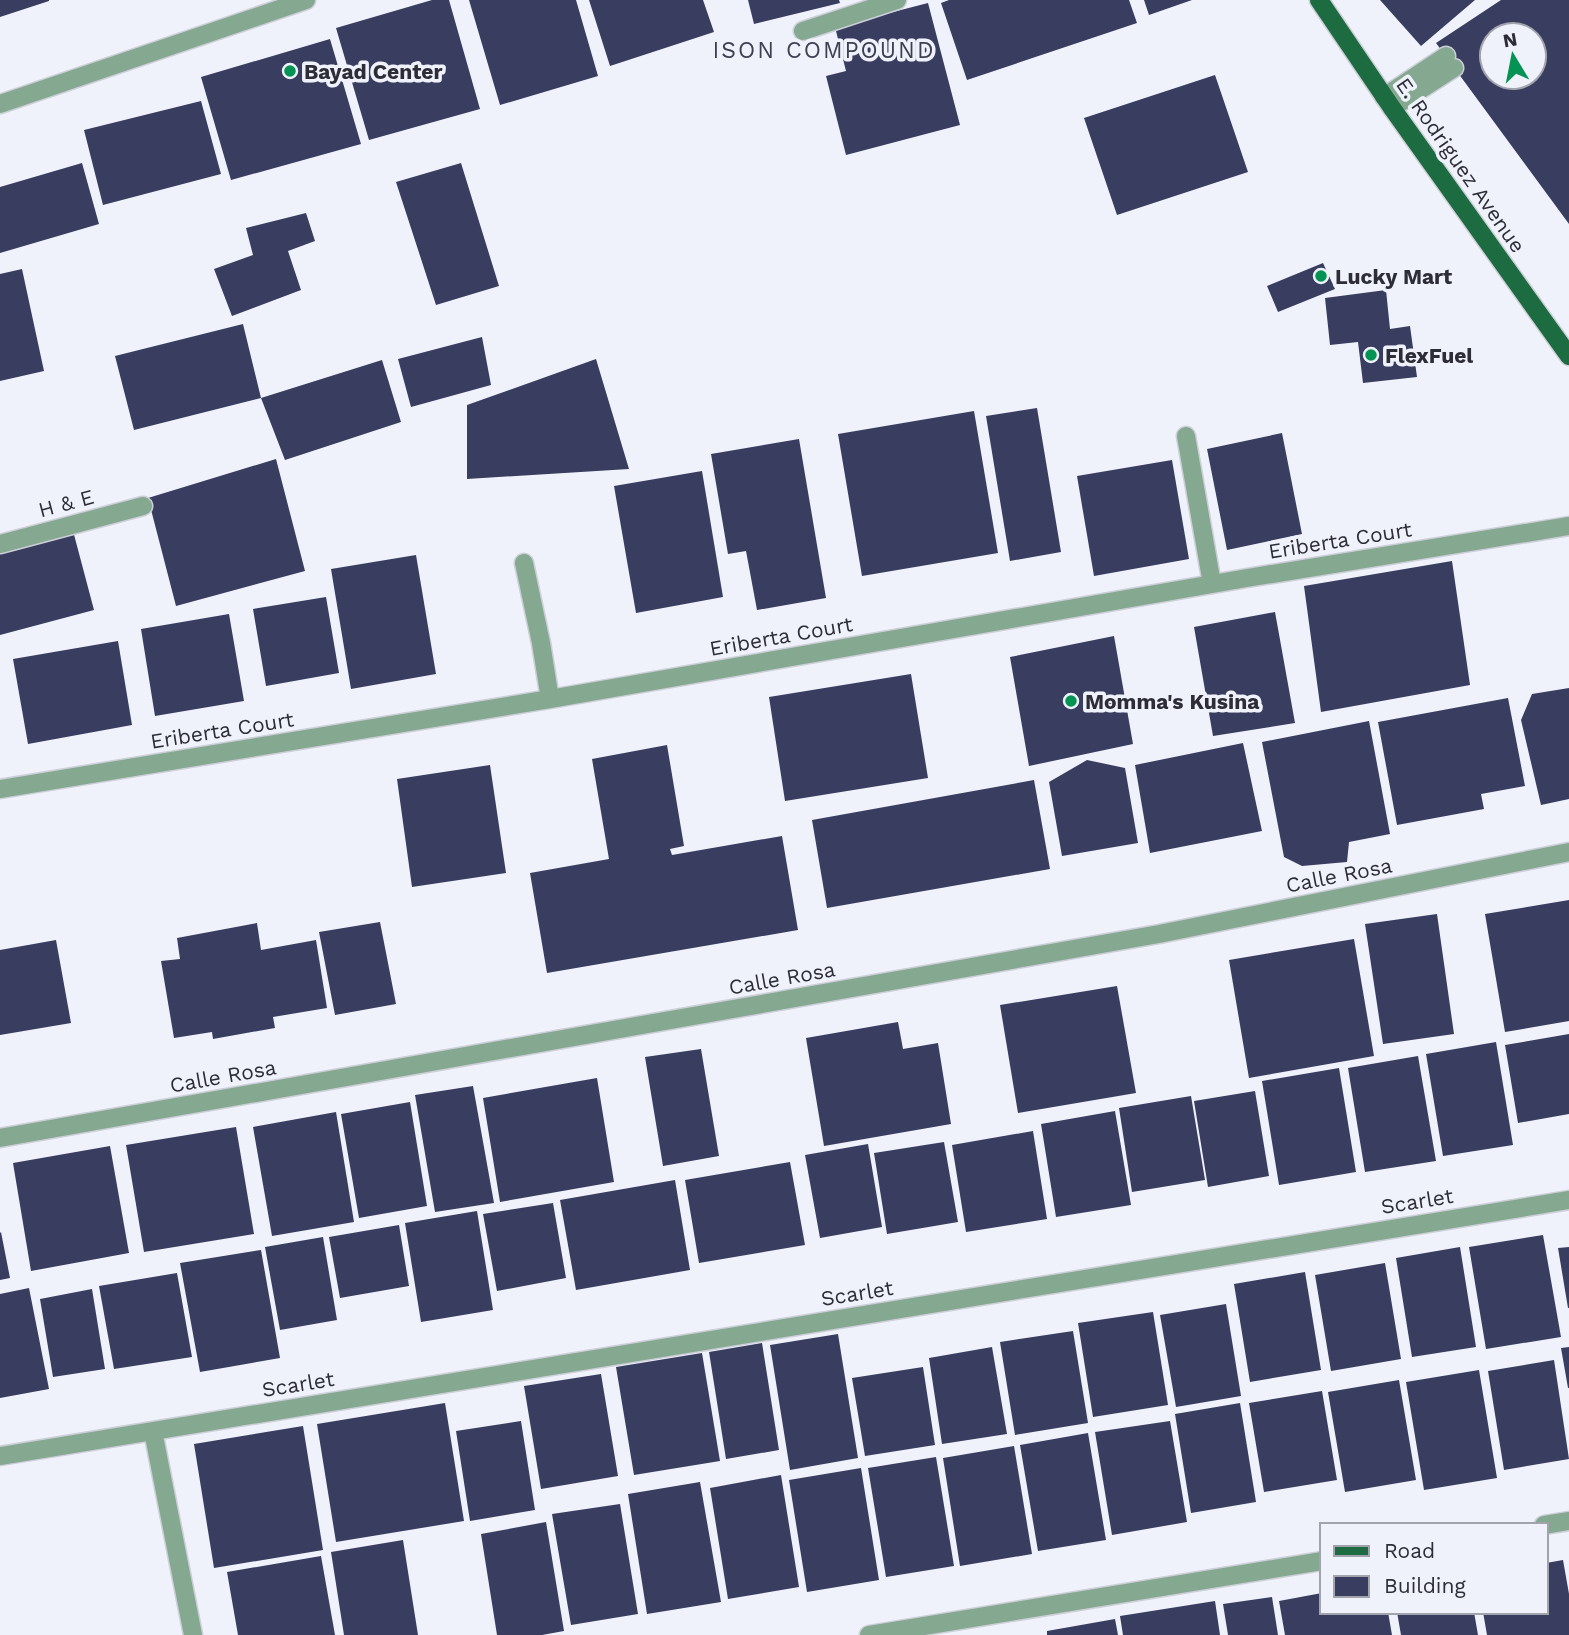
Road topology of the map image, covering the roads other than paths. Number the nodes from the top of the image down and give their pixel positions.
1 (306, 0) edge
2 (897, 0) edge
3 (1324, 2) edge
4 (803, 31) dead end
5 (1450, 62) dead end
6 (1388, 103) junction
7 (0, 104) edge
8 (1569, 356) edge
9 (1186, 436) dead end
10 (143, 506) dead end
11 (1569, 526) edge
12 (0, 544) edge
13 (524, 563) dead end
14 (1212, 584) junction
15 (550, 699) junction
16 (0, 789) edge
17 (1569, 852) edge
18 (0, 1138) edge
19 (1569, 1200) edge
20 (153, 1431) junction
21 (0, 1457) edge
22 (1569, 1521) edge
23 (1548, 1524) edge
24 (1320, 1561) edge
25 (193, 1635) edge
26 (869, 1635) edge

1 - 7 street
2 - 4 street
3 - 6 main road, E. Rodriguez Avenue
5 - 6 street
6 - 8 main road, E. Rodriguez Avenue
9 - 14 street
10 - 12 street, H & E
11 - 14 street, Eriberta Court
13 - 15 street
14 - 15 street, Eriberta Court
15 - 16 street, Eriberta Court
17 - 18 street, Calle Rosa
19 - 20 street, Scarlet
20 - 21 street, Scarlet
20 - 25 street
22 - 23 street
24 - 26 street

